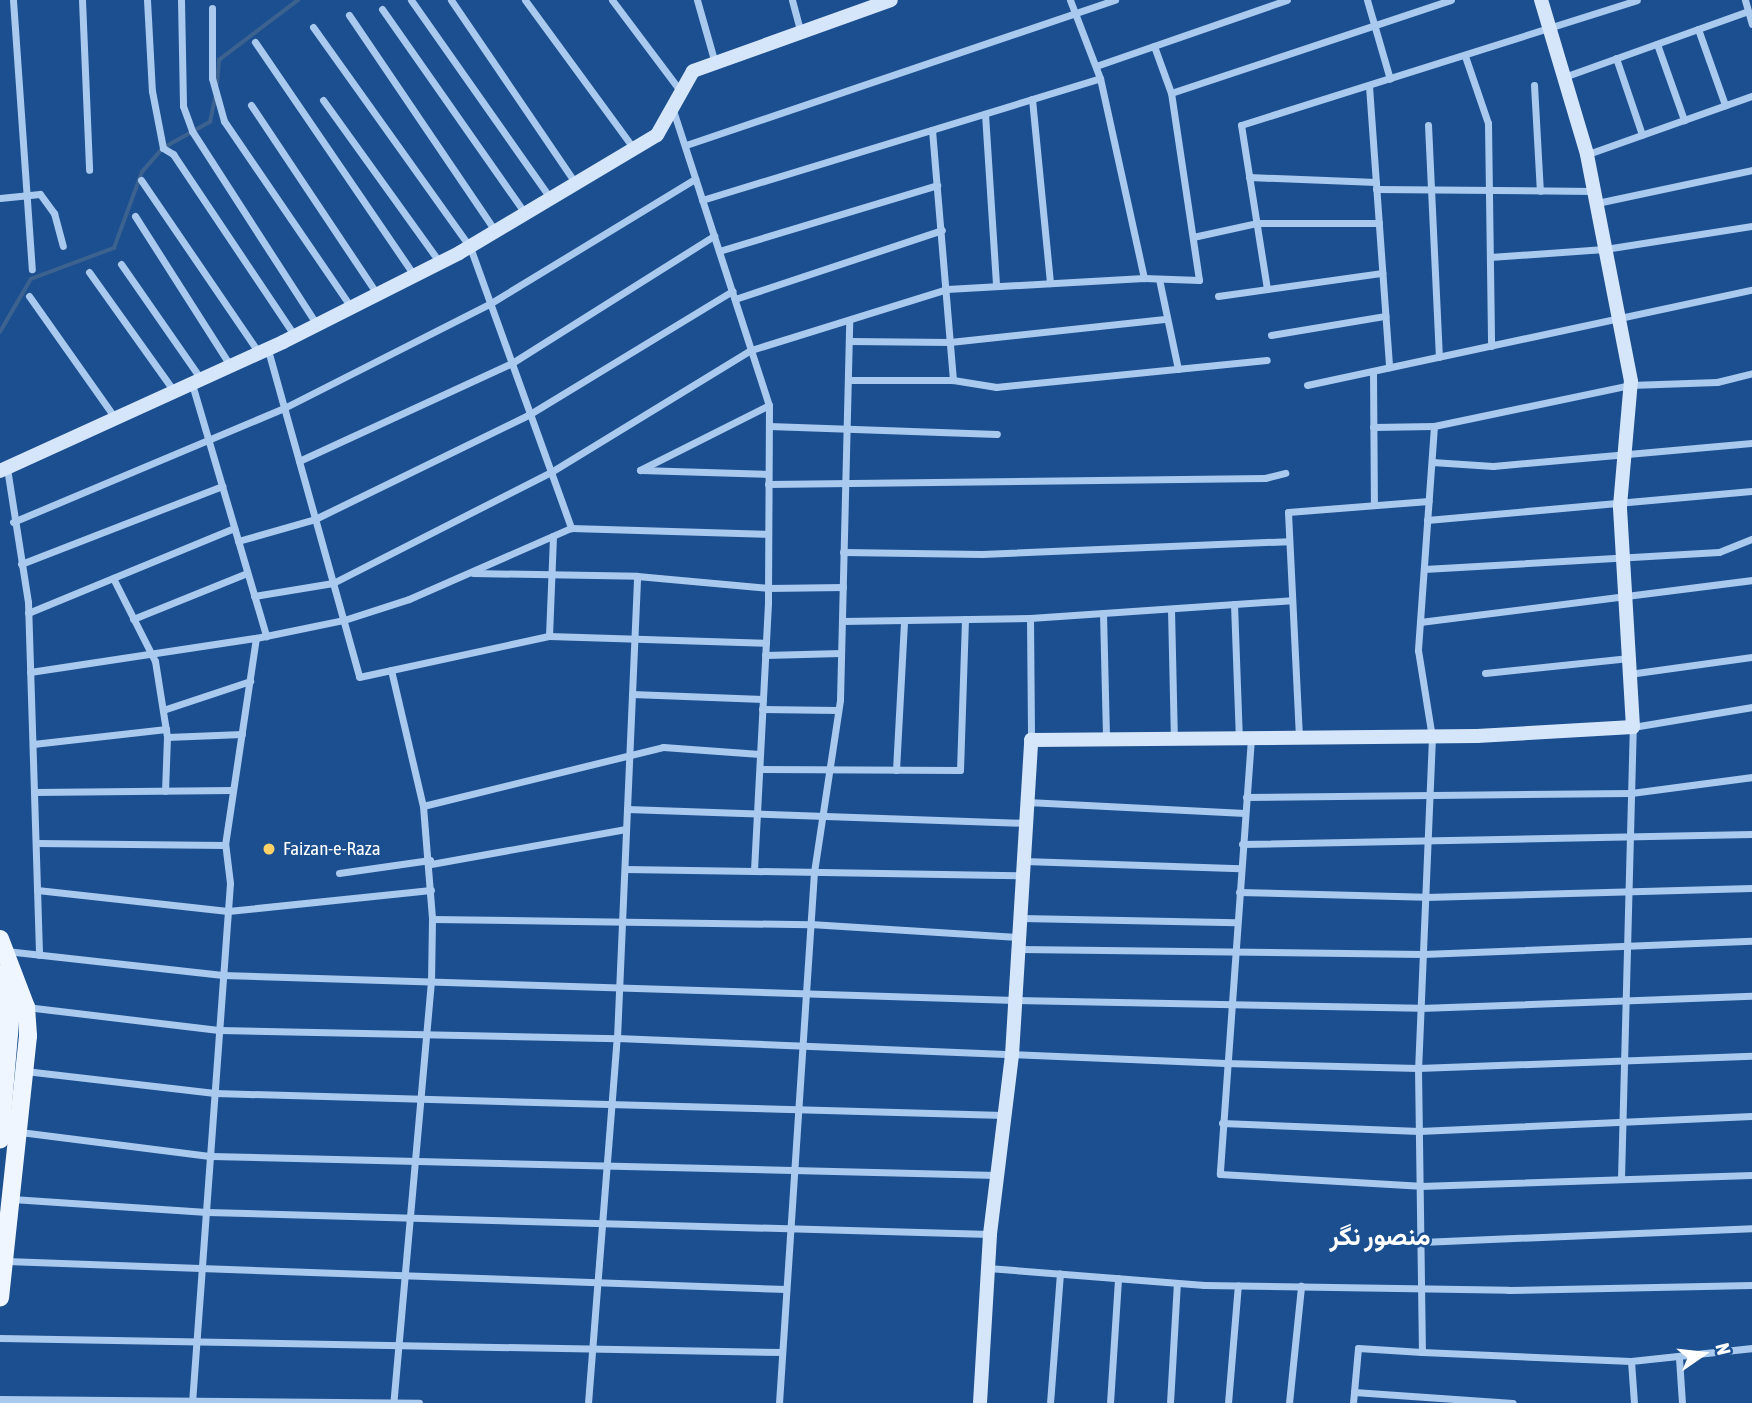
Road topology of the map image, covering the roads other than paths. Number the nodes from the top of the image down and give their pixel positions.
1 (13, 0) edge
2 (82, 0) edge
3 (147, 0) edge
4 (181, 0) edge
5 (411, 0) edge
6 (451, 0) edge
7 (525, 0) edge
8 (612, 0) edge
9 (697, 0) edge
10 (792, 0) edge
11 (891, 0) edge
12 (1070, 0) edge
13 (1115, 0) edge
14 (1287, 0) edge
15 (1367, 0) edge
16 (1451, 0) edge
17 (1541, 0) edge
18 (1637, 0) edge
19 (1745, 0) edge
20 (868, 4) edge
21 (212, 8) dead end
22 (382, 9) dead end
23 (1748, 11) junction
24 (1075, 13) junction
25 (349, 15) dead end
26 (1752, 24) edge
27 (1375, 26) junction
28 (313, 27) dead end
29 (1698, 29) junction
30 (1550, 31) junction
31 (801, 33) junction
32 (255, 42) dead end
33 (1657, 44) junction
34 (1154, 46) junction
35 (1465, 56) junction
36 (1616, 58) junction
37 (715, 63) junction
38 (1096, 66) junction
39 (1564, 77) junction
40 (1100, 78) junction
41 (1391, 79) junction
42 (1534, 85) dead end
43 (1369, 86) junction
44 (681, 93) junction
45 (1171, 93) junction
46 (1752, 96) edge
47 (1032, 99) junction
48 (323, 100) dead end
49 (251, 105) dead end
50 (1725, 105) junction
51 (673, 110) junction
52 (985, 114) junction
53 (1684, 120) junction
54 (1429, 125) dead end
55 (932, 130) junction
56 (1642, 135) junction
57 (686, 145) junction
58 (634, 149) junction
59 (1587, 154) junction
60 (89, 170) dead end
61 (1752, 170) edge
62 (1249, 177) junction
63 (695, 179) junction
64 (141, 180) dead end
65 (576, 184) junction
66 (937, 186) junction
67 (1376, 186) junction
68 (1432, 190) junction
69 (1489, 190) junction
70 (1540, 191) junction
71 (26, 196) junction
72 (1595, 197) junction
73 (0, 198) edge
74 (551, 199) junction
75 (702, 200) junction
76 (525, 214) junction
77 (135, 216) dead end
78 (1257, 223) junction
79 (1379, 223) junction
80 (1752, 226) edge
81 (942, 230) junction
82 (496, 232) junction
83 (714, 236) junction
84 (1193, 237) junction
85 (63, 246) dead end
86 (470, 247) junction
87 (1605, 249) junction
88 (719, 251) junction
89 (1490, 257) junction
90 (440, 263) junction
91 (121, 264) dead end
92 (32, 269) dead end
93 (89, 272) dead end
94 (1382, 273) junction
95 (414, 276) junction
96 (1144, 278) junction
97 (1159, 279) junction
98 (1050, 284) junction
99 (996, 286) junction
100 (947, 289) junction
101 (1267, 289) junction
102 (1752, 290) edge
103 (377, 295) junction
104 (733, 295) junction
105 (29, 296) dead end
106 (1218, 296) dead end
107 (491, 303) junction
108 (351, 308) junction
109 (1385, 316) junction
110 (1619, 318) junction
111 (1167, 319) junction
112 (849, 321) junction
113 (317, 325) junction
114 (1271, 335) dead end
115 (295, 336) junction
116 (849, 341) junction
117 (950, 342) junction
118 (1491, 346) junction
119 (751, 350) junction
120 (263, 351) junction
121 (1439, 357) junction
122 (1268, 360) dead end
123 (512, 363) junction
124 (230, 366) junction
125 (1389, 368) junction
126 (1178, 369) junction
127 (1373, 371) junction
128 (1752, 373) edge
129 (848, 380) junction
130 (953, 380) junction
131 (196, 381) junction
132 (1307, 385) dead end
133 (1630, 385) junction
134 (174, 391) junction
135 (769, 405) junction
136 (284, 408) junction
137 (530, 414) junction
138 (116, 419) junction
139 (769, 426) junction
140 (1434, 426) junction
141 (1373, 427) junction
142 (846, 432) junction
143 (997, 434) dead end
144 (208, 440) junction
145 (1752, 443) edge
146 (1624, 456) junction
147 (299, 461) junction
148 (1432, 462) junction
149 (4, 470) edge
150 (551, 472) junction
151 (1285, 473) dead end
152 (768, 474) junction
153 (768, 484) junction
154 (845, 484) junction
155 (222, 486) junction
156 (1752, 491) edge
157 (1429, 502) junction
158 (1374, 505) junction
159 (1620, 506) junction
160 (315, 519) junction
161 (1427, 520) junction
162 (13, 522) junction
163 (234, 527) junction
164 (571, 528) junction
165 (768, 534) junction
166 (553, 536) junction
167 (1752, 539) edge
168 (238, 541) junction
169 (1289, 541) junction
170 (843, 552) junction
171 (1623, 559) junction
172 (21, 564) junction
173 (1424, 569) junction
174 (247, 572) junction
175 (470, 573) junction
176 (551, 574) junction
177 (637, 576) junction
178 (113, 578) junction
179 (1752, 580) edge
180 (333, 583) junction
181 (843, 587) junction
182 (768, 588) junction
183 (254, 596) junction
184 (1625, 598) junction
185 (1291, 600) junction
186 (1234, 604) junction
187 (1171, 608) junction
188 (29, 612) junction
189 (1103, 613) junction
190 (1030, 618) junction
191 (133, 619) junction
192 (344, 620) junction
193 (904, 620) junction
194 (965, 620) junction
195 (842, 621) junction
196 (1420, 622) junction
197 (266, 636) junction
198 (549, 636) junction
199 (635, 636) junction
200 (256, 638) junction
201 (766, 643) junction
202 (841, 653) junction
203 (152, 654) junction
204 (765, 655) junction
205 (1752, 657) edge
206 (1629, 658) junction
207 (391, 670) junction
208 (30, 672) junction
209 (1486, 673) dead end
210 (1629, 674) junction
211 (250, 681) junction
212 (632, 694) junction
213 (763, 699) junction
214 (1752, 707) edge
215 (762, 709) junction
216 (163, 710) junction
217 (838, 710) junction
218 (1633, 727) junction
219 (166, 733) junction
220 (242, 734) junction
221 (1106, 736) junction
222 (1432, 737) junction
223 (1245, 738) junction
224 (1299, 738) junction
225 (1174, 739) junction
226 (1031, 740) junction
227 (33, 744) junction
228 (629, 754) junction
229 (760, 754) junction
230 (760, 769) junction
231 (829, 769) junction
232 (896, 770) junction
233 (1752, 777) edge
234 (233, 790) junction
235 (165, 791) junction
236 (34, 792) junction
237 (1631, 793) junction
238 (1430, 796) junction
239 (1246, 797) junction
240 (1027, 802) junction
241 (424, 806) junction
242 (627, 809) junction
243 (1245, 813) junction
244 (757, 817) junction
245 (822, 819) junction
246 (1026, 823) junction
247 (626, 829) junction
248 (1752, 834) edge
249 (1630, 839) junction
250 (1428, 842) junction
251 (36, 843) junction
252 (1242, 844) junction
253 (225, 845) junction
254 (430, 862) junction
255 (1023, 868) junction
256 (1240, 868) junction
257 (625, 869) junction
258 (754, 871) junction
259 (814, 872) junction
260 (339, 873) dead end
261 (1752, 888) edge
262 (37, 890) junction
263 (431, 890) junction
264 (1628, 891) junction
265 (1238, 892) junction
266 (1426, 897) junction
267 (228, 911) junction
268 (1020, 918) junction
269 (432, 919) junction
270 (622, 922) junction
271 (1236, 922) junction
272 (810, 925) junction
273 (1752, 941) edge
274 (1018, 943) junction
275 (2, 945) edge
276 (1627, 946) junction
277 (1234, 952) junction
278 (1423, 954) junction
279 (39, 955) junction
280 (0, 974) edge
281 (223, 975) junction
282 (431, 981) junction
283 (620, 988) junction
284 (805, 993) junction
285 (1752, 996) edge
286 (1015, 1000) junction
287 (1625, 1000) junction
288 (1229, 1004) junction
289 (26, 1007) junction
290 (1420, 1008) junction
291 (219, 1030) junction
292 (5, 1034) edge
293 (425, 1035) junction
294 (617, 1038) junction
295 (802, 1046) junction
296 (1012, 1055) junction
297 (1752, 1056) edge
298 (1624, 1061) junction
299 (1225, 1063) junction
300 (1418, 1068) junction
301 (25, 1071) junction
302 (215, 1093) junction
303 (2, 1094) edge
304 (420, 1101) junction
305 (612, 1101) junction
306 (797, 1108) junction
307 (1004, 1115) junction
308 (1752, 1116) edge
309 (1622, 1122) junction
310 (1222, 1123) junction
311 (1419, 1131) junction
312 (19, 1132) junction
313 (0, 1140) edge
314 (211, 1156) junction
315 (414, 1161) junction
316 (607, 1166) junction
317 (793, 1170) junction
318 (997, 1175) junction
319 (1752, 1175) edge
320 (1620, 1179) junction
321 (1420, 1186) junction
322 (12, 1199) junction
323 (207, 1212) junction
324 (410, 1217) junction
325 (4, 1218) edge
326 (603, 1222) junction
327 (789, 1228) junction
328 (1752, 1228) edge
329 (990, 1234) junction
330 (1420, 1242) junction
331 (6, 1261) junction
332 (988, 1268) junction
333 (202, 1269) junction
334 (1060, 1273) junction
335 (404, 1276) junction
336 (1118, 1278) junction
337 (597, 1283) junction
338 (1177, 1283) junction
339 (1238, 1285) junction
340 (1752, 1285) edge
341 (1301, 1286) junction
342 (1421, 1287) junction
343 (785, 1289) junction
344 (0, 1298) edge
345 (0, 1338) edge
346 (197, 1340) junction
347 (398, 1344) junction
348 (592, 1348) junction
349 (1752, 1348) edge
350 (782, 1352) junction
351 (1422, 1352) junction
352 (1679, 1358) junction
353 (1631, 1361) junction
354 (1354, 1392) junction
355 (0, 1399) edge
356 (192, 1402) edge
357 (393, 1403) edge
358 (419, 1403) edge
359 (588, 1403) edge
360 (779, 1403) edge
361 (980, 1403) edge
362 (1050, 1403) edge
363 (1110, 1403) edge
364 (1170, 1403) edge
365 (1228, 1403) edge
366 (1289, 1403) edge
367 (1353, 1403) edge
368 (1513, 1403) edge
369 (1634, 1403) edge
370 (1682, 1403) edge

1 - 71 street
2 - 60 street
3 - 115 street
4 - 113 street
5 - 74 street
6 - 65 street
7 - 58 street
8 - 44 street
9 - 37 street
10 - 31 street
11 - 20 street
12 - 24 street
13 - 24 street
14 - 34 street
15 - 27 street
16 - 27 street
17 - 30 street
18 - 30 street
19 - 23 street
20 - 31 street
21 - 108 street
22 - 76 street
23 - 26 street
23 - 29 street
24 - 38 street
24 - 57 street
25 - 82 street
27 - 41 street
27 - 45 street
28 - 86 street
29 - 33 street
29 - 50 street
30 - 35 street
30 - 39 street
31 - 37 street
32 - 95 street
33 - 36 street
33 - 53 street
34 - 38 street
34 - 45 street
35 - 41 street
35 - 69 street
36 - 39 street
36 - 56 street
37 - 44 street
38 - 40 street
39 - 59 street
40 - 47 street
40 - 96 street
41 - 43 street
42 - 70 street
43 - 62 street
43 - 67 street
44 - 51 street
45 - 84 street
46 - 50 street
47 - 52 street
47 - 98 street
48 - 90 street
49 - 103 street
50 - 53 street
51 - 57 street
51 - 58 street
52 - 55 street
52 - 99 street
53 - 56 street
54 - 68 street
55 - 66 street
55 - 75 street
56 - 59 street
57 - 63 street
58 - 65 street
59 - 72 street
61 - 72 street
62 - 67 street
62 - 78 street
63 - 75 street
63 - 107 street
64 - 120 street
65 - 74 street
66 - 81 street
66 - 88 street
67 - 68 street
67 - 79 street
68 - 69 street
68 - 121 street
69 - 70 street
69 - 89 street
70 - 72 street
71 - 73 street
71 - 85 street
71 - 92 street
72 - 87 street
74 - 76 street
75 - 83 street
76 - 82 street
77 - 124 street
78 - 79 street
78 - 84 street
78 - 101 street
79 - 94 street
80 - 87 street
81 - 100 street
81 - 104 street
82 - 86 street
83 - 88 street
83 - 123 street
84 - 97 street
86 - 90 street
86 - 107 street
87 - 89 street
87 - 110 street
88 - 104 street
89 - 118 street
90 - 95 street
91 - 131 street
93 - 134 street
94 - 101 street
94 - 109 street
95 - 103 street
96 - 97 street
96 - 98 street
97 - 111 street
98 - 99 street
99 - 100 street
100 - 112 street
100 - 117 street
101 - 106 street
102 - 110 street
103 - 108 street
104 - 119 street
104 - 137 street
105 - 138 street
107 - 123 street
107 - 136 street
108 - 113 street
109 - 114 street
109 - 125 street
110 - 118 street
110 - 133 street
111 - 117 street
111 - 126 street
112 - 116 street
112 - 119 street
113 - 115 street
115 - 120 street
116 - 117 street
116 - 129 street
117 - 130 street
118 - 121 street
119 - 135 street
119 - 150 street
120 - 124 street
120 - 136 street
121 - 125 street
122 - 126 street
123 - 137 street
123 - 147 street
124 - 131 street
125 - 127 street
126 - 130 street
127 - 132 street
127 - 141 street
128 - 133 street
129 - 130 street
129 - 142 street
131 - 134 street
131 - 144 street
133 - 140 street
133 - 146 street
134 - 138 street
135 - 139 street
135 - 152 street
136 - 144 street
136 - 147 street
137 - 150 street
137 - 160 street
138 - 149 street
139 - 142 street
139 - 152 street
140 - 141 street
140 - 148 street
141 - 158 street
142 - 143 street
142 - 154 street
144 - 155 street
144 - 162 street
145 - 146 street
146 - 148 street
146 - 159 street
147 - 160 street
148 - 157 street
149 - 162 street
150 - 164 street
150 - 180 street
151 - 154 street
152 - 153 street
153 - 154 street
153 - 165 street
154 - 170 street
155 - 163 street
155 - 172 street
156 - 159 street
157 - 158 street
157 - 161 street
158 - 169 street
159 - 161 street
159 - 171 street
160 - 168 street
160 - 180 street
161 - 173 street
162 - 172 street
163 - 168 street
163 - 178 street
164 - 165 street
164 - 166 street
165 - 182 street
166 - 175 street
166 - 176 street
167 - 171 street
168 - 174 street
169 - 170 street
169 - 185 street
170 - 181 street
171 - 173 street
171 - 184 street
172 - 188 street
173 - 196 street
174 - 183 street
174 - 191 street
175 - 176 street
175 - 192 street
176 - 177 street
176 - 198 street
177 - 182 street
177 - 199 street
178 - 188 street
178 - 191 street
179 - 184 street
180 - 183 street
180 - 192 street
181 - 182 street
181 - 195 street
182 - 201 street
183 - 197 street
184 - 196 street
184 - 206 street
185 - 186 street
185 - 224 street
186 - 187 street
186 - 223 street
187 - 189 street
187 - 225 street
188 - 208 street
189 - 190 street
189 - 221 street
190 - 194 street
190 - 226 street
191 - 203 street
192 - 197 street
192 - 207 street
193 - 194 street
193 - 195 street
193 - 232 street
194 - 232 street
195 - 202 street
196 - 222 street
197 - 200 street
198 - 199 street
198 - 207 street
199 - 201 street
199 - 212 street
200 - 203 street
200 - 211 street
201 - 204 street
202 - 204 street
202 - 217 street
203 - 208 street
203 - 216 street
204 - 213 street
205 - 210 street
206 - 209 street
206 - 210 street
207 - 241 street
208 - 227 street
210 - 218 street
211 - 216 street
211 - 220 street
212 - 213 street
212 - 228 street
213 - 215 street
214 - 218 street
215 - 217 street
215 - 229 street
216 - 219 street
217 - 231 street
218 - 222 street
218 - 237 street
219 - 220 street
219 - 227 street
219 - 235 street
220 - 234 street
221 - 225 street
221 - 226 street
222 - 224 street
222 - 238 street
223 - 224 street
223 - 225 street
223 - 239 street
226 - 240 street
227 - 236 street
228 - 229 street
228 - 241 street
228 - 242 street
229 - 230 street
230 - 231 street
230 - 244 street
231 - 232 street
231 - 245 street
233 - 237 street
234 - 235 street
234 - 253 street
235 - 236 street
236 - 251 street
237 - 238 street
237 - 249 street
238 - 239 street
238 - 250 street
239 - 243 street
240 - 243 street
240 - 246 street
241 - 254 street
242 - 244 street
242 - 247 street
243 - 252 street
244 - 245 street
244 - 258 street
245 - 246 street
245 - 259 street
246 - 255 street
247 - 254 street
247 - 257 street
248 - 249 street
249 - 250 street
249 - 264 street
250 - 252 street
250 - 266 street
251 - 253 street
251 - 262 street
252 - 256 street
253 - 267 street
254 - 260 street
254 - 263 street
255 - 256 street
255 - 259 street
255 - 268 street
256 - 265 street
257 - 258 street
257 - 270 street
258 - 259 street
259 - 272 street
261 - 264 street
262 - 267 street
262 - 279 street
263 - 267 street
263 - 269 street
264 - 266 street
264 - 276 street
265 - 266 street
265 - 271 street
266 - 278 street
267 - 281 street
268 - 271 street
268 - 274 street
269 - 270 street
269 - 282 street
270 - 272 street
270 - 283 street
271 - 277 street
272 - 274 street
272 - 284 street
273 - 276 street
274 - 277 street
274 - 286 street
275 - 279 street
275 - 289 main road
276 - 278 street
276 - 287 street
277 - 278 street
277 - 288 street
278 - 290 street
279 - 281 street
280 - 292 main road
281 - 282 street
281 - 291 street
282 - 283 street
282 - 293 street
283 - 284 street
283 - 294 street
284 - 286 street
284 - 295 street
285 - 287 street
286 - 288 street
286 - 296 street
287 - 290 street
287 - 298 street
288 - 290 street
288 - 299 street
289 - 291 street
289 - 301 main road
290 - 300 street
291 - 293 street
291 - 302 street
292 - 303 main road
293 - 294 street
293 - 304 street
294 - 295 street
294 - 305 street
295 - 296 street
295 - 306 street
296 - 299 street
296 - 307 street
297 - 298 street
298 - 300 street
298 - 309 street
299 - 300 street
299 - 310 street
300 - 311 street
301 - 302 street
301 - 312 main road
302 - 304 street
302 - 314 street
303 - 313 main road
304 - 305 street
304 - 315 street
305 - 306 street
305 - 316 street
306 - 307 street
306 - 317 street
307 - 318 street
308 - 309 street
309 - 311 street
309 - 320 street
310 - 311 street
310 - 321 street
311 - 321 street
312 - 314 street
312 - 322 main road
314 - 315 street
314 - 323 street
315 - 316 street
315 - 324 street
316 - 317 street
316 - 326 street
317 - 318 street
317 - 327 street
318 - 329 street
319 - 320 street
320 - 321 street
321 - 330 street
322 - 323 street
322 - 325 main road
323 - 324 street
323 - 333 street
324 - 326 street
324 - 335 street
325 - 331 main road
326 - 327 street
326 - 337 street
327 - 329 street
327 - 343 street
328 - 330 street
329 - 332 street
330 - 342 street
331 - 333 street
331 - 344 main road
332 - 334 street
332 - 361 street
333 - 335 street
333 - 346 street
334 - 336 street
334 - 362 street
335 - 337 street
335 - 347 street
336 - 338 street
336 - 363 street
337 - 343 street
337 - 348 street
338 - 339 street
338 - 364 street
339 - 341 street
339 - 365 street
340 - 342 street
341 - 342 street
341 - 366 street
342 - 351 street
343 - 350 street
345 - 346 street
346 - 347 street
346 - 356 street
347 - 348 street
347 - 357 street
348 - 350 street
348 - 359 street
349 - 352 street
350 - 360 street
351 - 353 street
351 - 354 street
352 - 353 street
352 - 370 street
353 - 369 street
354 - 367 street
354 - 368 street
355 - 356 street
356 - 357 street
357 - 358 street

